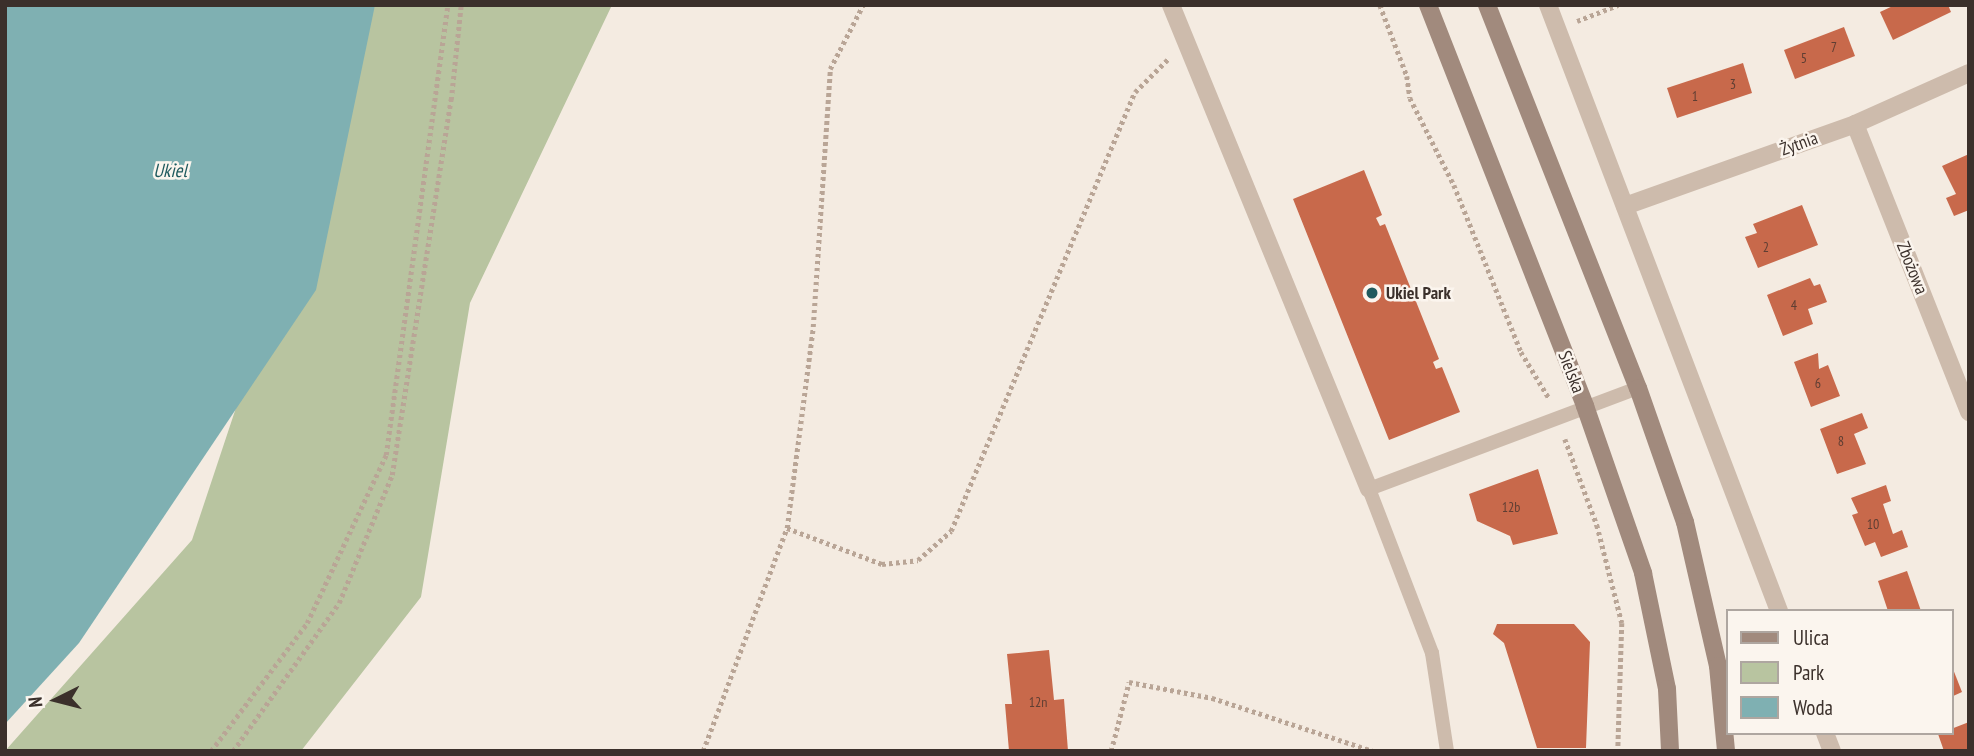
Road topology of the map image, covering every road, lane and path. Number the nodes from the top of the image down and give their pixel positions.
1 (448, 5) edge
2 (461, 5) edge
3 (863, 5) edge
4 (1171, 5) edge
5 (1380, 5) edge
6 (1428, 5) edge
7 (1487, 5) edge
8 (1548, 5) edge
9 (1618, 5) edge
10 (1558, 28) junction
11 (1186, 42) junction
12 (1969, 73) edge
13 (1410, 98) dead end
14 (1855, 124) junction
15 (1625, 206) junction
16 (1637, 388) junction
17 (1584, 406) junction
18 (1969, 412) edge
19 (1368, 489) junction
20 (788, 528) junction
21 (1778, 609) edge
22 (211, 751) edge
23 (233, 751) edge
24 (703, 751) edge
25 (1111, 751) edge
26 (1373, 751) edge
27 (1447, 751) edge
28 (1670, 751) edge
29 (1726, 751) edge

1 - 22 path
2 - 23 path
3 - 20 path
4 - 11 street
5 - 13 path
6 - 17 main road, Sielska
7 - 16 main road
8 - 10 street
9 - 10 path
10 - 15 street
11 - 19 street
11 - 20 path
12 - 14 street, Żytnia
14 - 15 street, Żytnia
14 - 18 street, Zbożowa
15 - 21 street
16 - 17 lane
16 - 29 main road
17 - 19 lane
17 - 28 main road, Sielska
19 - 27 lane
20 - 24 path
25 - 26 path

